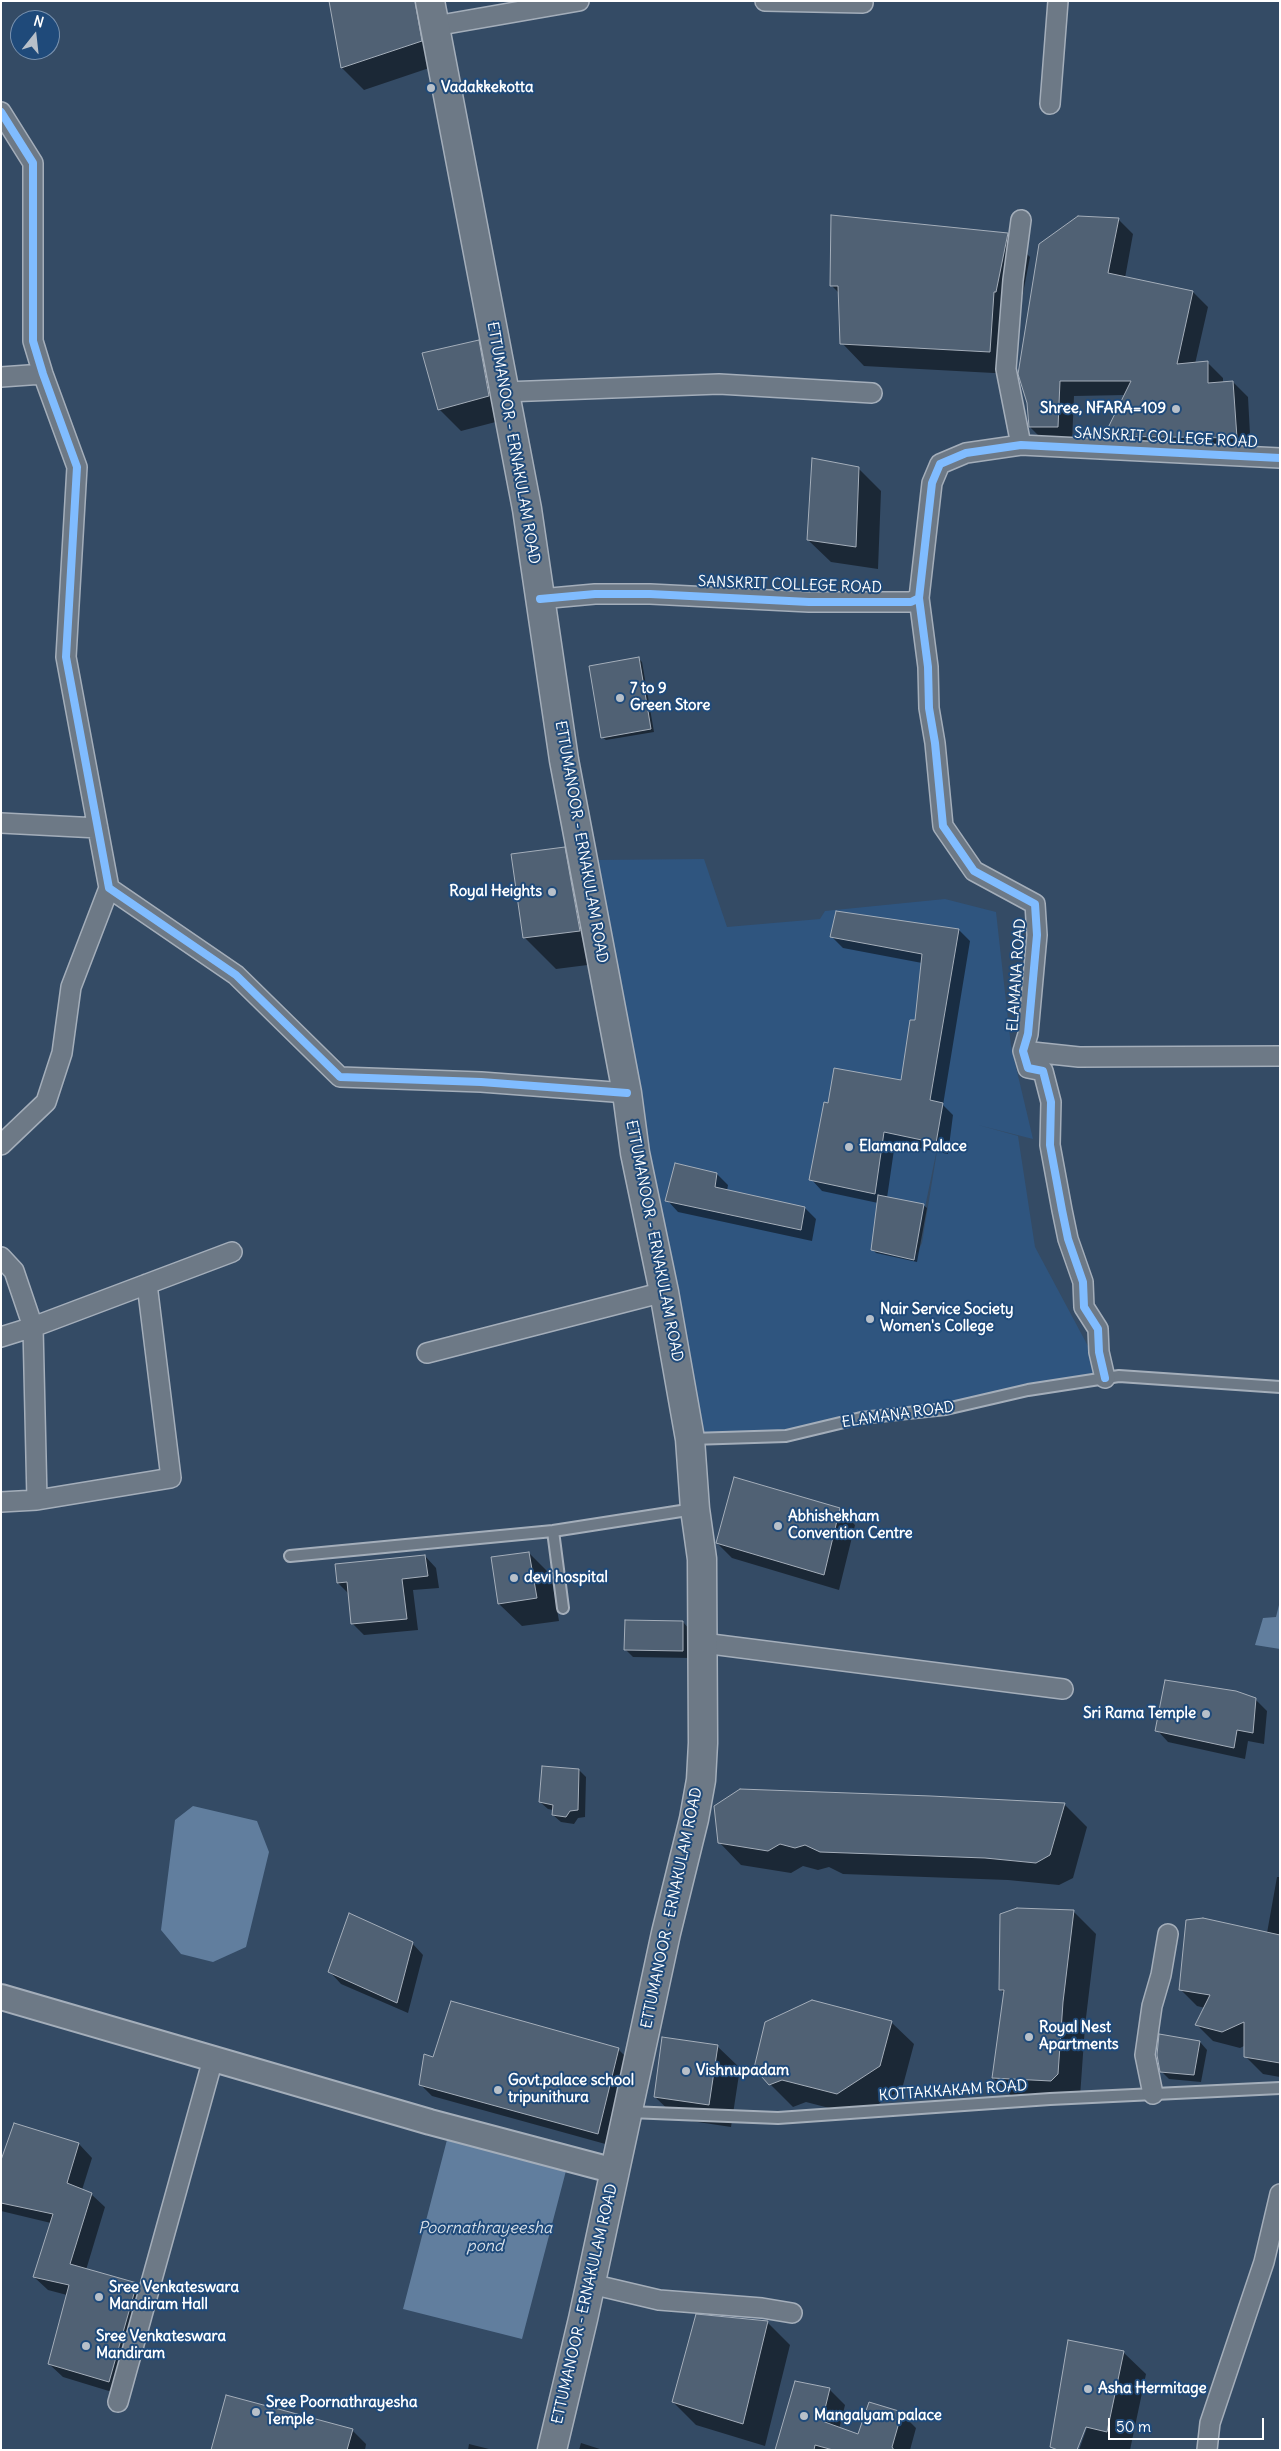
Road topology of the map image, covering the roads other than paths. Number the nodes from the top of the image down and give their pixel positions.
1 (579, 1) edge
2 (765, 1) edge
3 (1058, 1) edge
4 (863, 3) dead end
5 (433, 14) edge
6 (1050, 104) dead end
7 (1, 112) edge
8 (1021, 220) dead end
9 (42, 374) junction
10 (1, 376) edge
11 (504, 392) junction
12 (872, 393) dead end
13 (1022, 445) junction
14 (1280, 458) edge
15 (919, 598) junction
16 (540, 599) junction
17 (1, 823) edge
18 (98, 828) junction
19 (110, 888) junction
20 (1023, 1051) junction
21 (1280, 1056) edge
22 (627, 1093) junction
23 (1, 1145) edge
24 (232, 1252) dead end
25 (1, 1257) edge
26 (147, 1284) junction
27 (664, 1292) junction
28 (33, 1327) junction
29 (1, 1337) edge
30 (427, 1352) dead end
31 (1105, 1378) junction
32 (1280, 1387) edge
33 (690, 1439) junction
34 (37, 1500) junction
35 (1, 1502) edge
36 (695, 1509) junction
37 (553, 1531) junction
38 (290, 1556) dead end
39 (563, 1608) dead end
40 (703, 1643) junction
41 (1063, 1689) dead end
42 (1168, 1934) dead end
43 (1, 1998) edge
44 (212, 2059) junction
45 (1280, 2088) edge
46 (1153, 2094) junction
47 (628, 2112) junction
48 (615, 2171) junction
49 (1280, 2194) edge
50 (591, 2284) junction
51 (792, 2313) dead end
52 (118, 2402) dead end
53 (552, 2450) edge
54 (1207, 2450) edge

1 - 5 street
2 - 4 street
3 - 6 street
5 - 11 main road, ETTUMANOOR - ERNAKULAM ROAD
7 - 9 street
8 - 13 street
9 - 10 street
9 - 18 street
11 - 12 street
11 - 16 main road, ETTUMANOOR - ERNAKULAM ROAD
13 - 14 street, SANSKRIT COLLEGE ROAD
13 - 15 street, SANSKRIT COLLEGE ROAD
15 - 16 street, SANSKRIT COLLEGE ROAD
15 - 20 street, ELAMANA ROAD
16 - 22 main road, ETTUMANOOR - ERNAKULAM ROAD
17 - 18 street
18 - 19 street
19 - 22 street
19 - 23 street
20 - 21 street, ELAMANA ROAD
20 - 31 street, ELAMANA ROAD
22 - 27 main road, ETTUMANOOR - ERNAKULAM ROAD
24 - 26 street
25 - 28 street
26 - 28 street
26 - 34 street
27 - 30 street
27 - 33 main road, ETTUMANOOR - ERNAKULAM ROAD
28 - 29 street
28 - 34 street
31 - 32 lane, ELAMANA ROAD
31 - 33 lane, ELAMANA ROAD
33 - 36 main road, ETTUMANOOR - ERNAKULAM ROAD
34 - 35 street
36 - 37 lane
36 - 40 main road, ETTUMANOOR - ERNAKULAM ROAD
37 - 38 lane
37 - 39 lane
40 - 41 street
40 - 47 main road, ETTUMANOOR - ERNAKULAM ROAD
42 - 46 street
43 - 44 street
44 - 48 street
44 - 52 street
45 - 46 lane, KOTTAKKAKAM ROAD
46 - 47 lane, KOTTAKKAKAM ROAD
47 - 48 main road, ETTUMANOOR - ERNAKULAM ROAD
48 - 50 main road, ETTUMANOOR - ERNAKULAM ROAD
49 - 54 street
50 - 51 street
50 - 53 main road, ETTUMANOOR - ERNAKULAM ROAD

